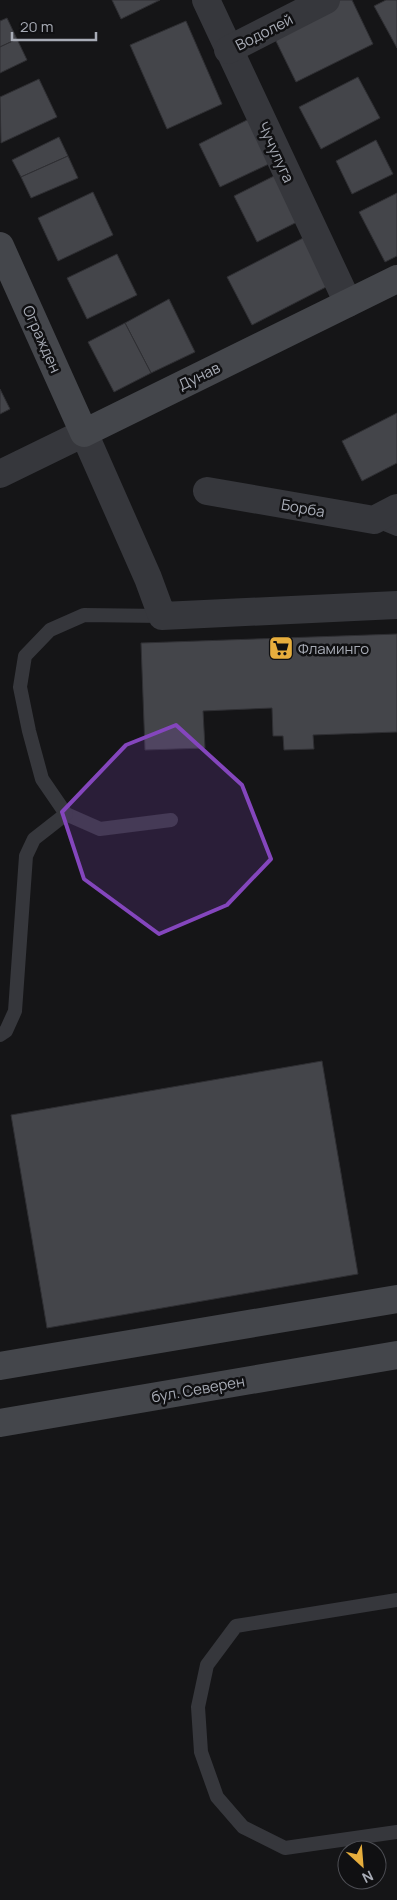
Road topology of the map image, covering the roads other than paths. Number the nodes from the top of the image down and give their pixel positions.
1 (206, 0) edge
2 (326, 0) edge
3 (228, 50) junction
4 (2, 257) edge
5 (397, 279) edge
6 (348, 303) junction
7 (84, 433) junction
8 (0, 474) edge
9 (207, 491) dead end
10 (389, 519) edge
11 (397, 605) edge
12 (162, 616) junction
13 (66, 814) junction
14 (171, 820) dead end
15 (0, 1035) edge
16 (397, 1299) edge
17 (397, 1354) edge
18 (0, 1366) edge
19 (0, 1422) edge
20 (397, 1600) edge
21 (397, 1832) edge

1 - 3 street, Чучулуга
2 - 3 street, Водолей
3 - 6 street, Чучулуга
4 - 7 main road, Огражден
5 - 6 main road, Дунав
6 - 7 main road, Дунав
7 - 8 street, Дунав
7 - 12 street
9 - 10 street, Борба
11 - 12 street
12 - 13 lane
13 - 14 lane
13 - 15 lane
16 - 18 main road
17 - 19 main road, бул. Северен
20 - 21 lane

